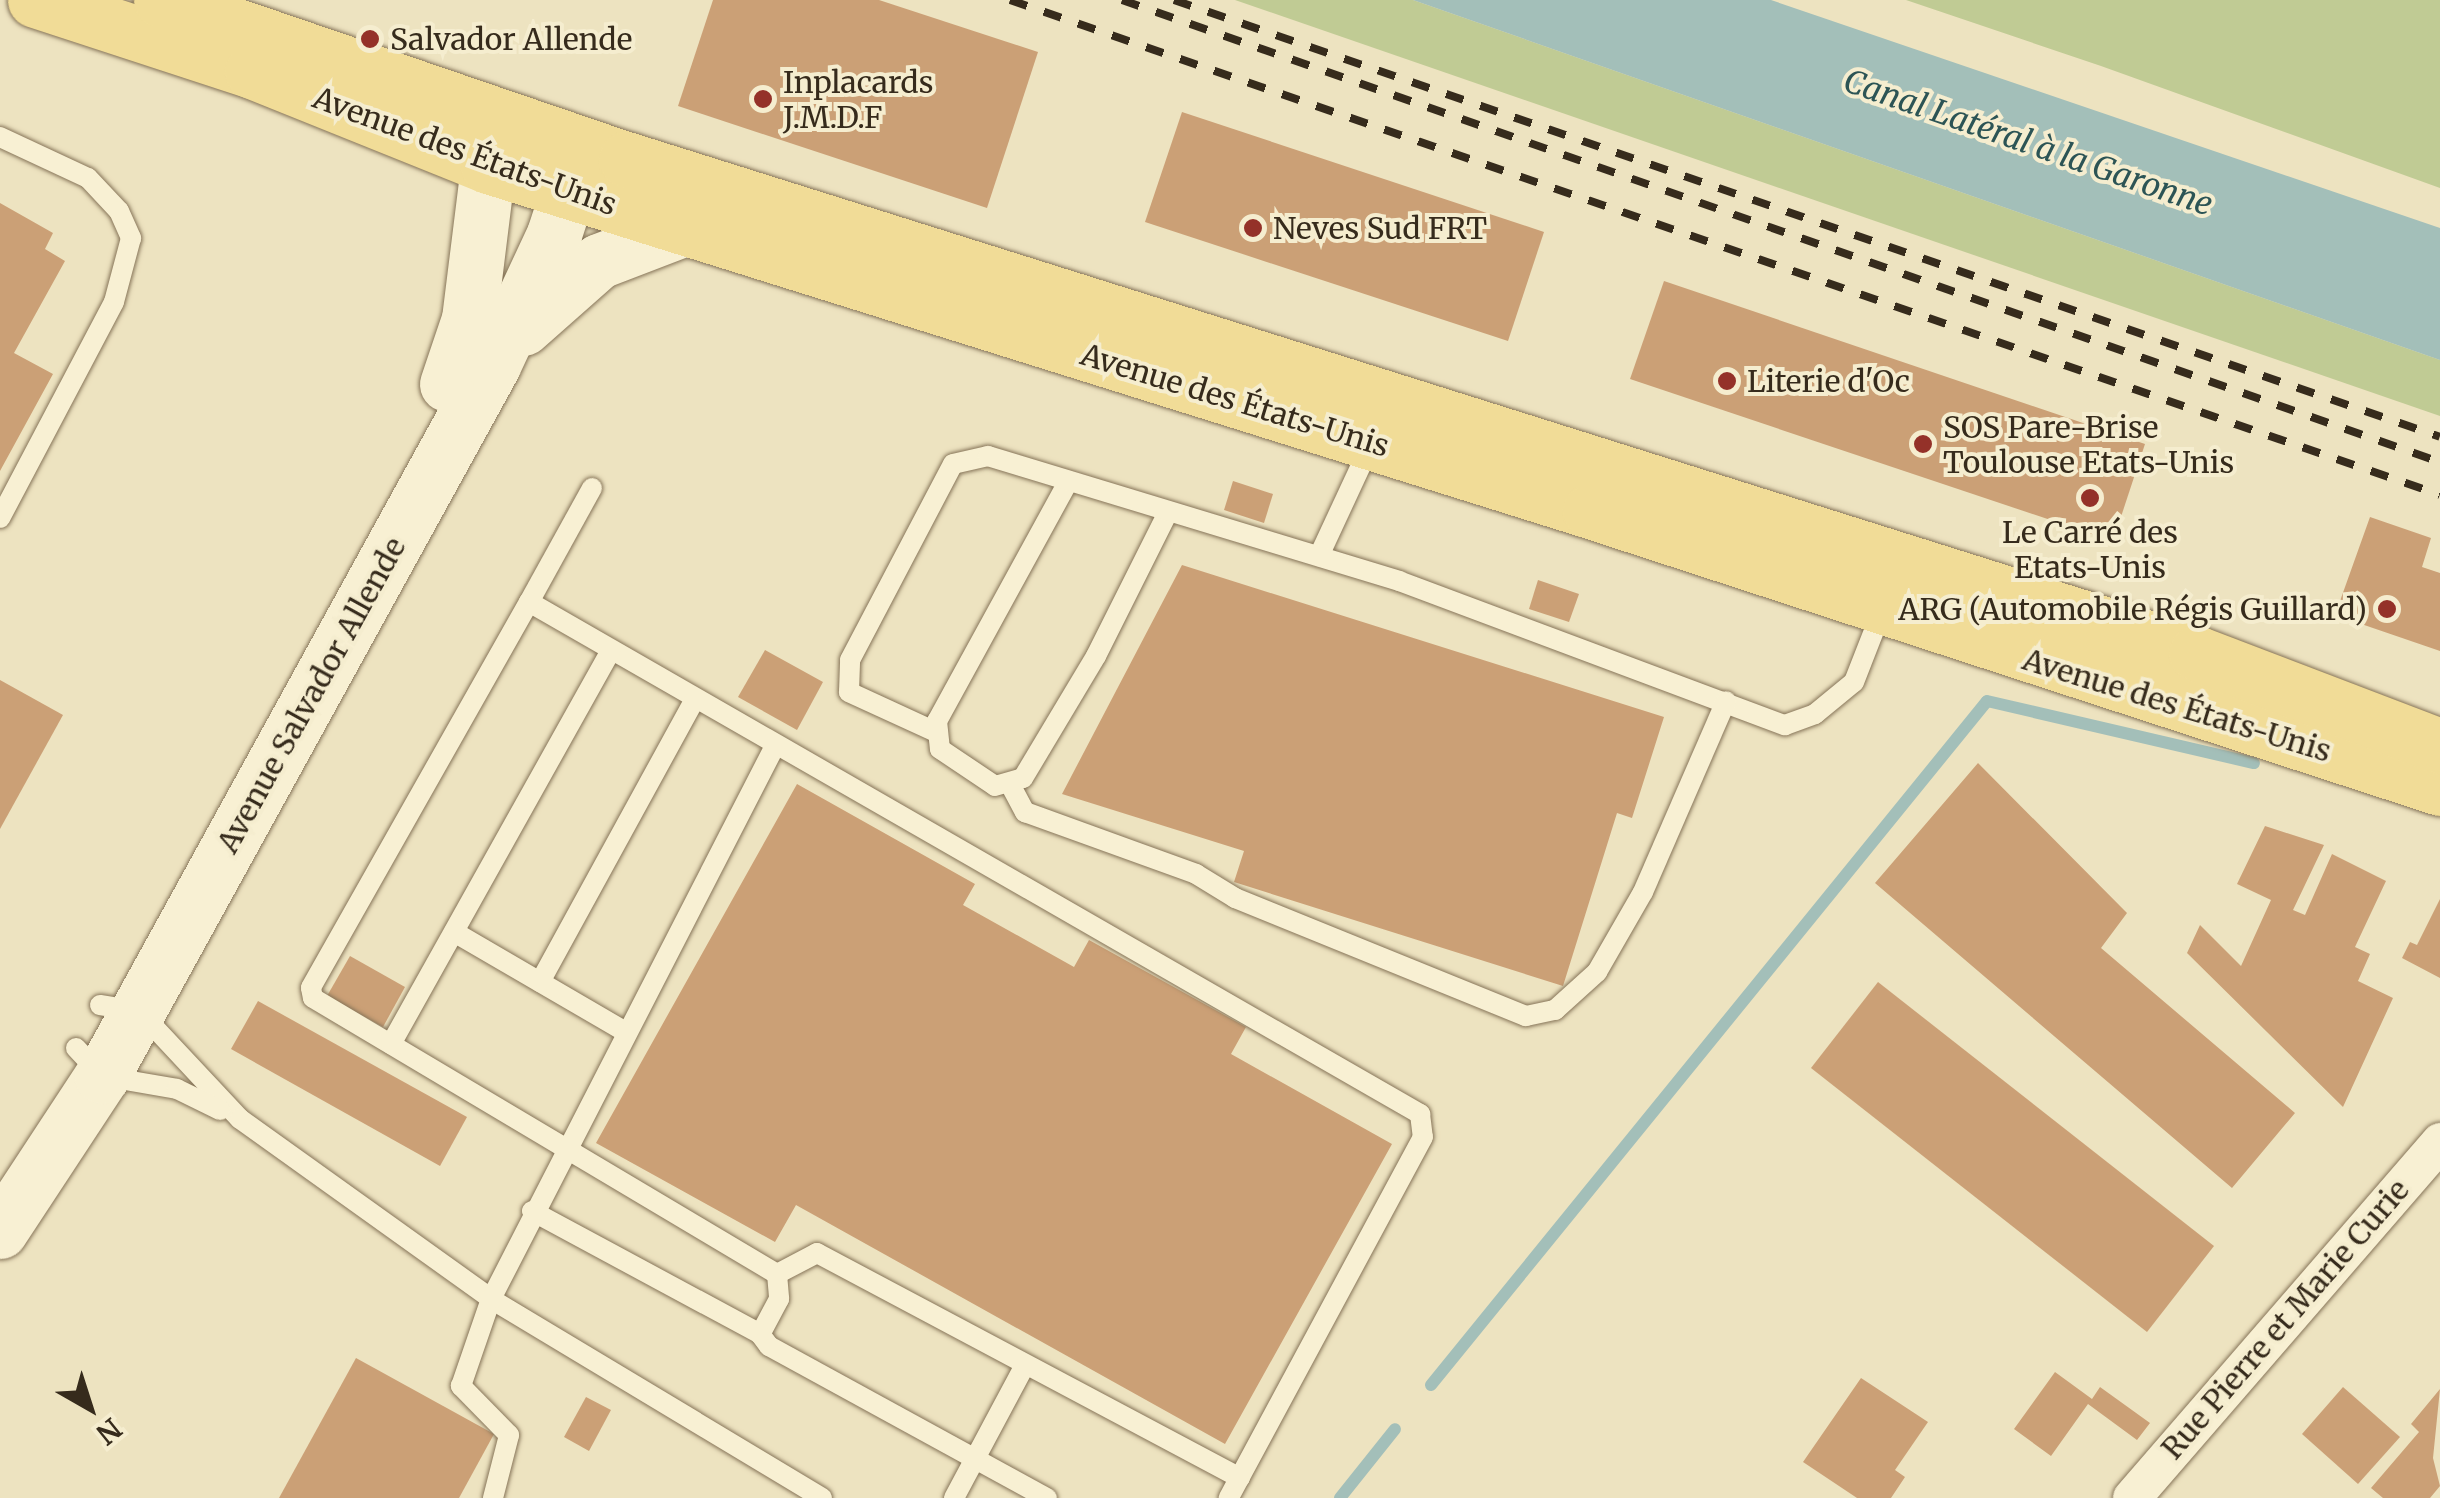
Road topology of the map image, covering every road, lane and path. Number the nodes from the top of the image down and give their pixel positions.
1 (34, 0) edge
2 (161, 0) edge
3 (543, 130) junction
4 (0, 138) edge
5 (488, 166) junction
6 (568, 192) junction
7 (683, 229) junction
8 (493, 365) junction
9 (1372, 442) junction
10 (1068, 482) junction
11 (592, 488) dead end
12 (1166, 516) junction
13 (0, 518) edge
14 (1319, 556) junction
15 (529, 602) junction
16 (1882, 609) junction
17 (611, 650) junction
18 (694, 699) junction
19 (1726, 701) junction
20 (938, 734) junction
21 (774, 746) junction
22 (2440, 746) edge
23 (1010, 786) junction
24 (2440, 788) edge
25 (454, 932) junction
26 (540, 982) junction
27 (626, 1032) junction
28 (104, 1035) junction
29 (392, 1044) junction
30 (240, 1119) junction
31 (2440, 1142) edge
32 (560, 1152) junction
33 (0, 1180) edge
34 (532, 1210) junction
35 (0, 1232) edge
36 (778, 1274) junction
37 (491, 1298) junction
38 (760, 1334) junction
39 (1025, 1364) junction
40 (976, 1459) junction
41 (1240, 1478) junction
42 (493, 1498) edge
43 (822, 1498) edge
44 (954, 1498) edge
45 (1047, 1498) edge
46 (1229, 1498) edge
47 (2132, 1498) edge

1 - 5 main road, Avenue des États-Unis
2 - 3 main road, Avenue des États-Unis
3 - 5 street, Avenue Salvador Allende
3 - 6 street, Avenue Salvador Allende
3 - 22 main road, Avenue des États-Unis
4 - 13 lane
5 - 6 main road, Avenue des États-Unis
5 - 28 street, Avenue Salvador Allende
6 - 7 main road, Avenue des États-Unis
6 - 8 street, Avenue Salvador Allende
7 - 8 street
7 - 9 main road, Avenue des États-Unis
8 - 28 street, Avenue Salvador Allende
9 - 14 lane
9 - 16 main road, Avenue des États-Unis
10 - 12 lane
10 - 20 lane
10 - 20 lane
11 - 15 lane
12 - 14 lane
12 - 23 lane
14 - 19 lane
15 - 17 lane
15 - 29 lane
16 - 19 lane
16 - 24 main road, Avenue des États-Unis
17 - 18 lane
17 - 25 lane
18 - 21 lane
18 - 26 lane
19 - 23 lane
20 - 23 lane
21 - 27 lane
21 - 41 lane
25 - 26 lane
25 - 29 lane
26 - 27 lane
27 - 32 lane
28 - 30 lane
28 - 30 lane
28 - 33 street, Avenue Salvador Allende
28 - 35 street, Avenue Salvador Allende
29 - 32 lane
30 - 37 lane
31 - 47 street, Rue Pierre et Marie Curie
32 - 34 lane
32 - 36 lane
34 - 37 lane
34 - 38 lane
36 - 38 lane
36 - 39 lane
37 - 42 lane
37 - 43 lane
38 - 40 lane
39 - 40 lane
39 - 41 lane
40 - 44 lane
40 - 45 lane
41 - 46 lane

